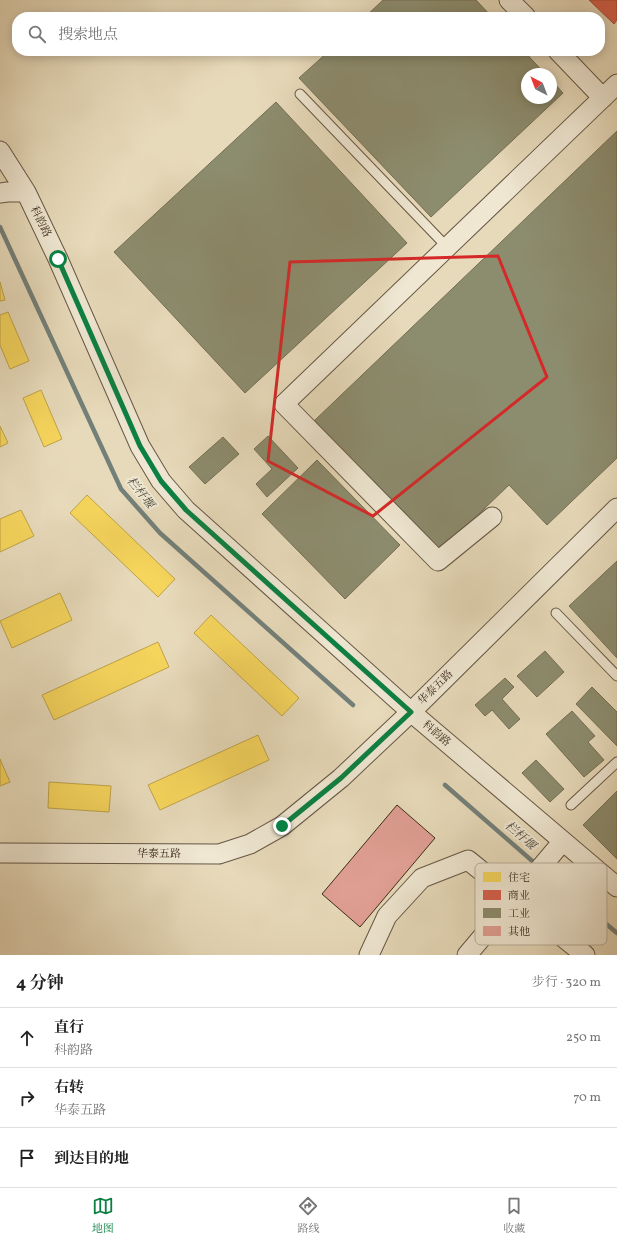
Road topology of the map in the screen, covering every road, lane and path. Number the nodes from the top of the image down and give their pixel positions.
1 (509, 0) edge
2 (521, 12) edge
3 (563, 56) edge
4 (617, 84) edge
5 (300, 94) dead end
6 (603, 98) junction
7 (0, 151) edge
8 (11, 192) edge
9 (447, 247) junction
10 (617, 508) edge
11 (492, 517) dead end
12 (556, 613) dead end
13 (617, 676) edge
14 (411, 712) junction
15 (617, 762) edge
16 (571, 805) dead end
17 (563, 841) junction
18 (0, 853) edge
19 (544, 863) edge
20 (589, 863) edge
21 (475, 866) edge
22 (607, 878) edge
23 (617, 887) edge
24 (475, 945) edge
25 (572, 945) edge
26 (369, 955) edge
27 (467, 955) edge
28 (584, 955) edge

1 - 2 street
3 - 6 street
4 - 6 street
5 - 9 lane
6 - 9 street
7 - 8 street, 科韵路
8 - 14 street, 科韵路
9 - 11 street
10 - 14 street, 华泰五路
12 - 13 lane
14 - 17 street, 科韵路
14 - 18 street, 华泰五路
15 - 16 lane
17 - 19 street
17 - 20 street, 科韵路
21 - 26 street
22 - 23 street, 科韵路
24 - 27 street
25 - 28 street

